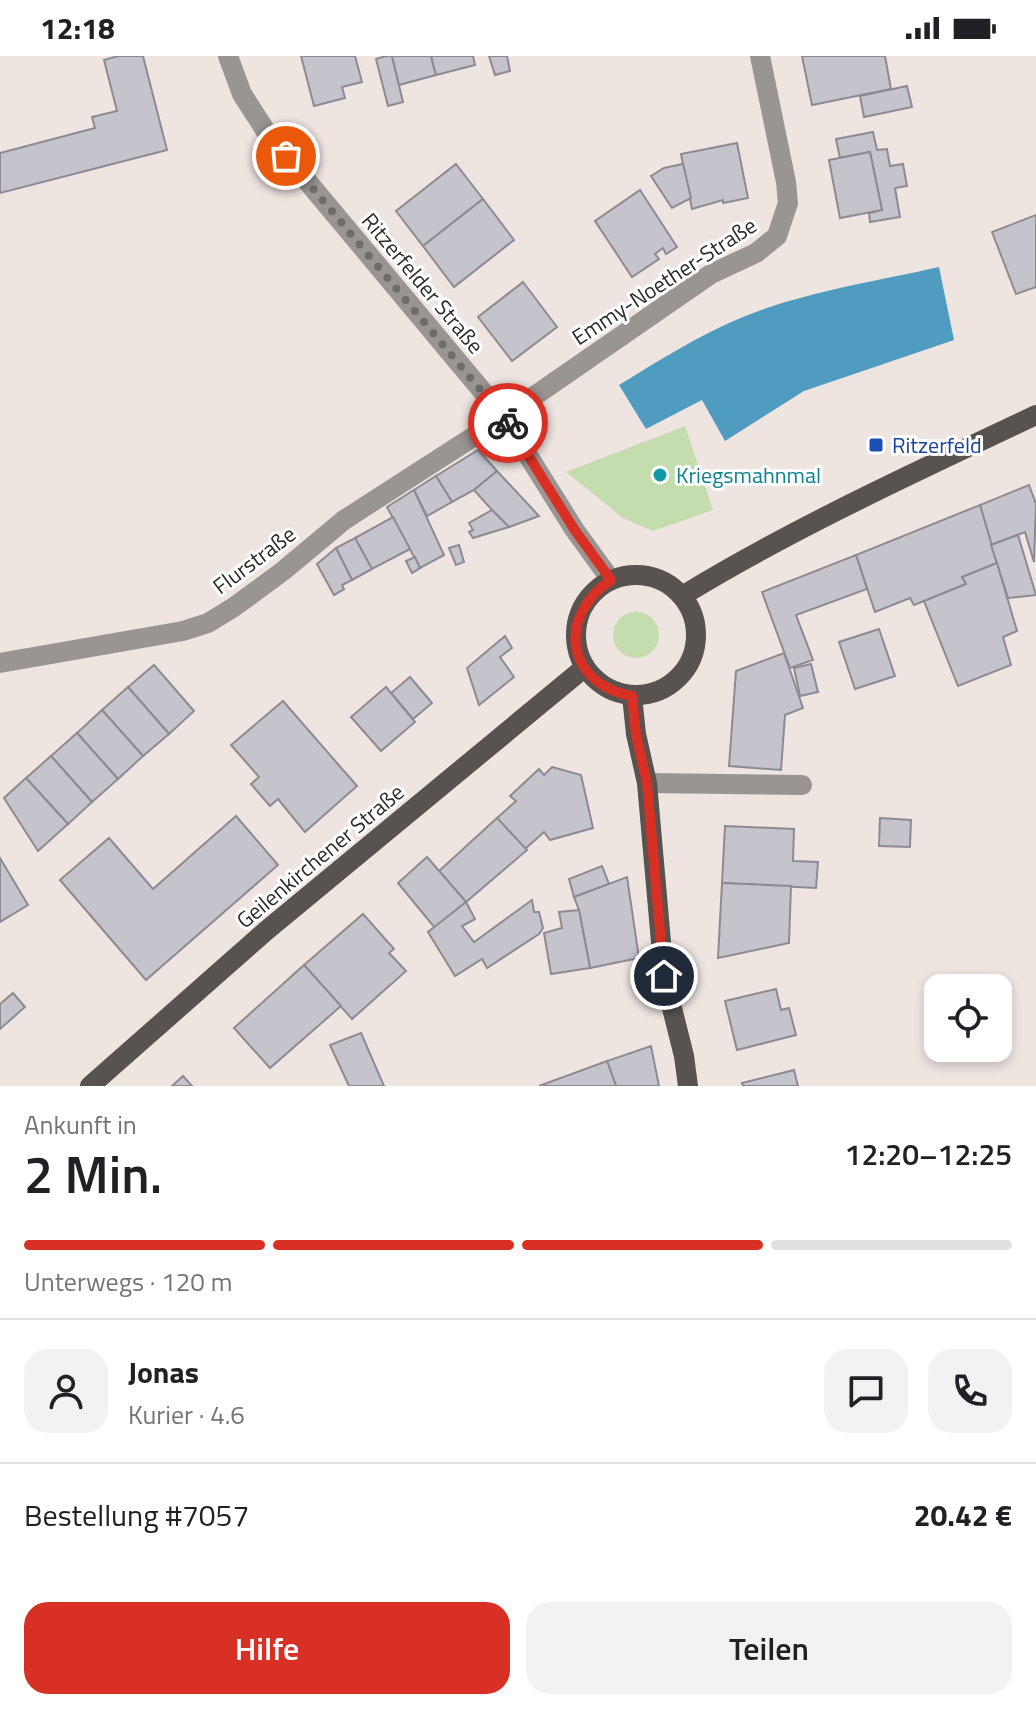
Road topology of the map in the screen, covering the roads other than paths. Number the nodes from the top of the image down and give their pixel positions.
1 (228, 56) edge
2 (760, 56) edge
3 (1036, 415) edge
4 (504, 417) junction
5 (611, 580) junction
6 (682, 596) junction
7 (0, 663) edge
8 (584, 668) junction
9 (632, 696) junction
10 (647, 783) junction
11 (802, 785) dead end
12 (90, 1086) edge
13 (688, 1086) edge

1 - 4 street, Ritzerfelder Straße
2 - 4 street, Emmy-Noether-Straße
3 - 6 main road
4 - 5 street, Ritzerfelder Straße
4 - 7 street, Flurstraße
5 - 6 main road
5 - 8 main road
6 - 9 main road
8 - 9 main road
8 - 12 main road, Geilenkirchener Straße
9 - 10 main road
10 - 11 street
10 - 13 main road

